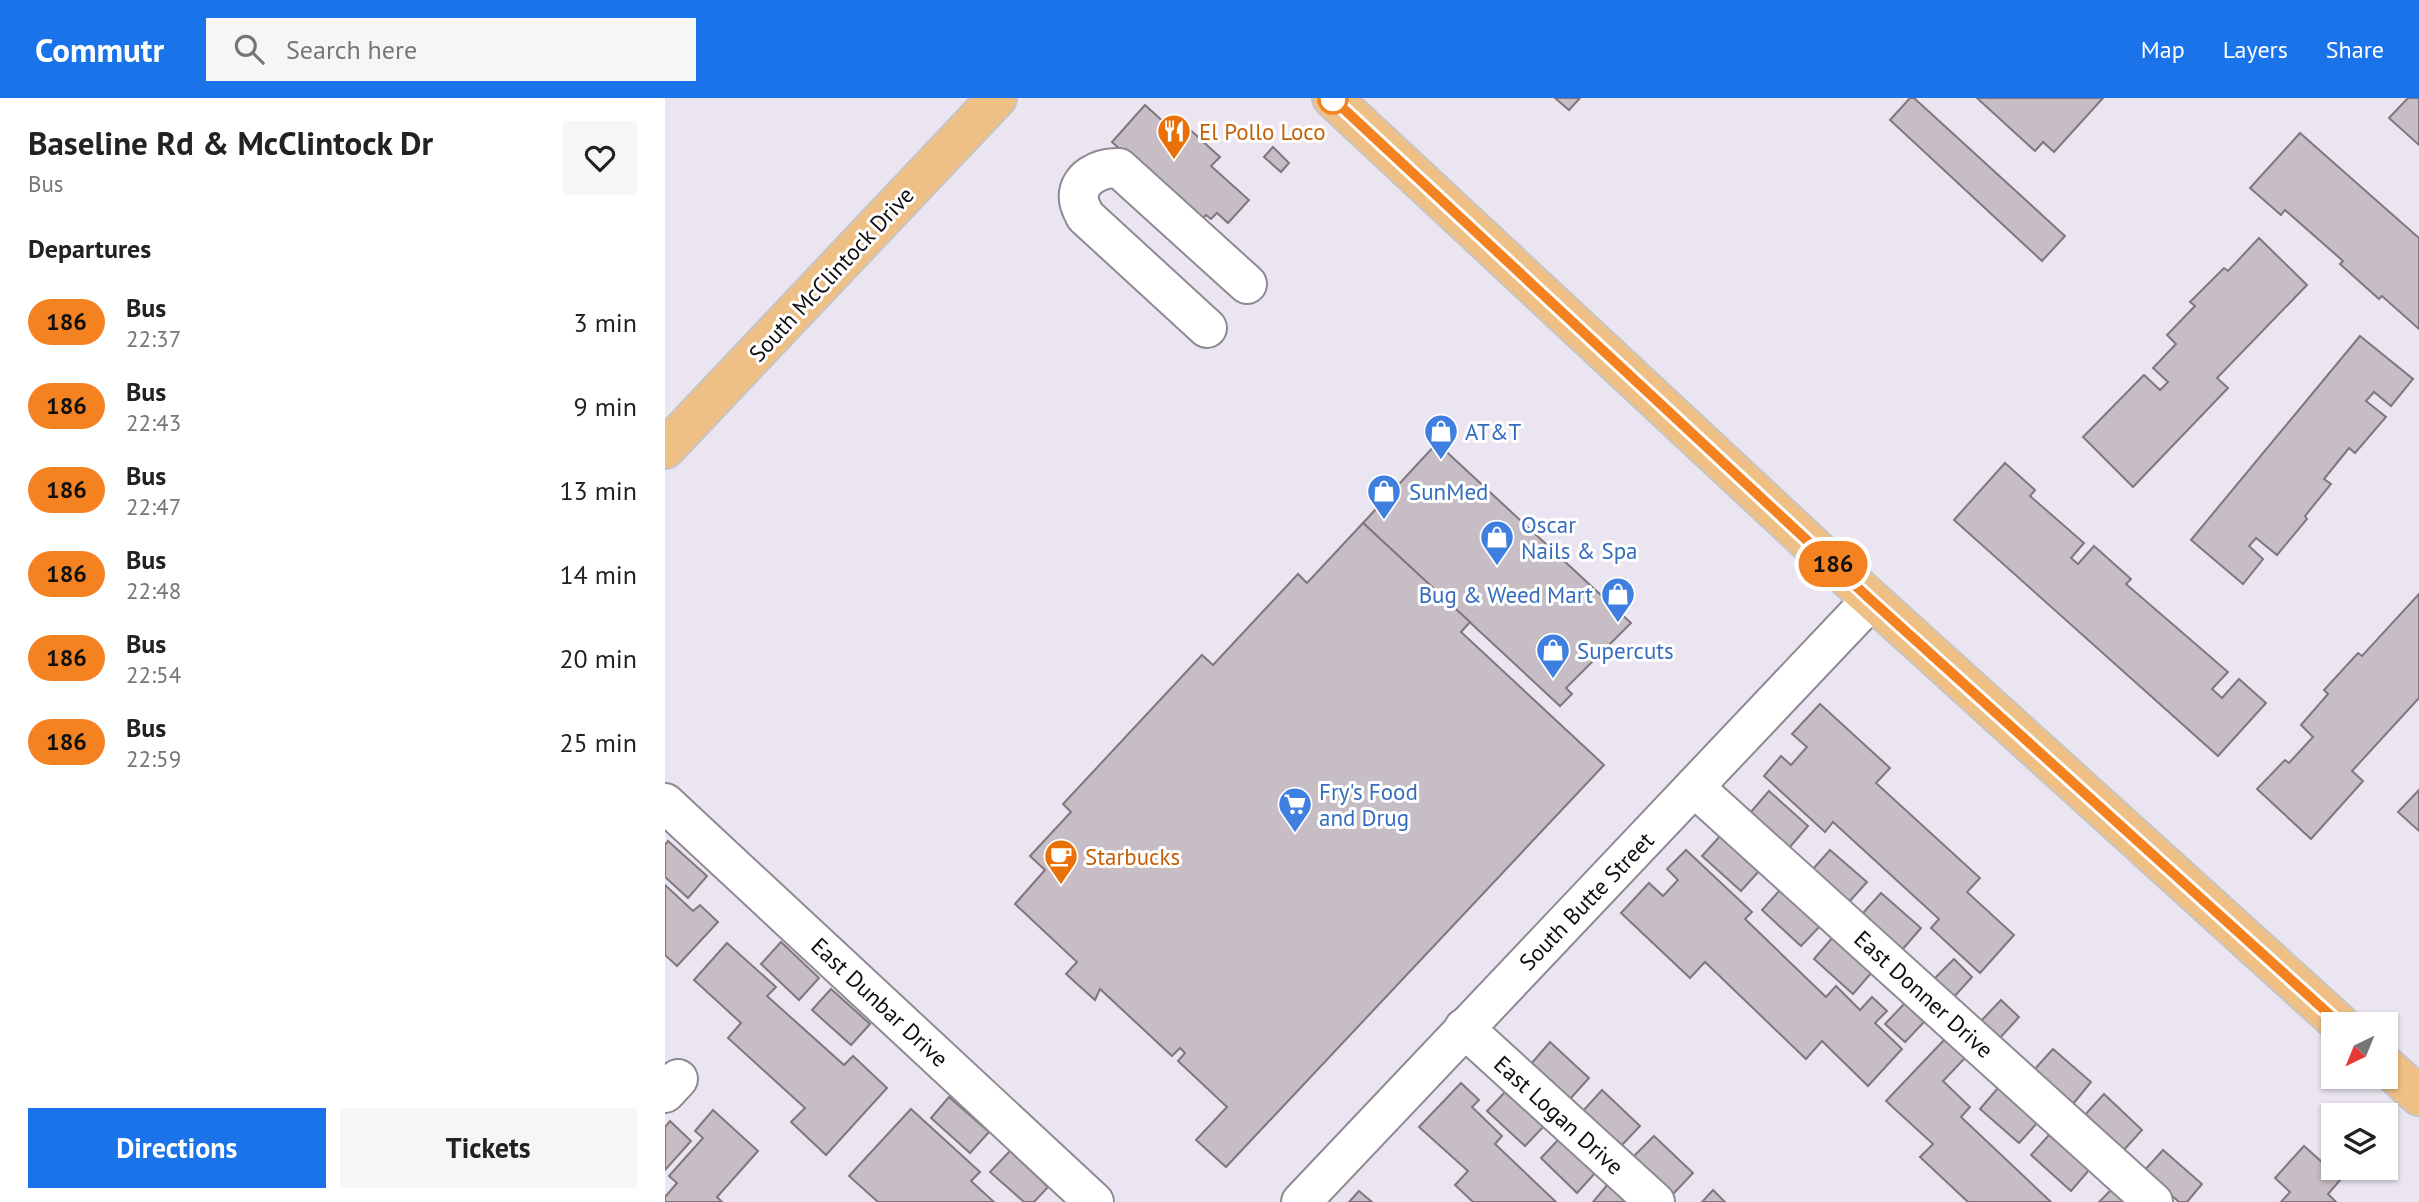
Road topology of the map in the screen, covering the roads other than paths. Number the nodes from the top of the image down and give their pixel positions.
1 (997, 98) edge
2 (1332, 98) edge
3 (1247, 284) dead end
4 (1207, 328) dead end
5 (665, 449) edge
6 (1871, 600) junction
7 (1695, 787) junction
8 (665, 803) edge
9 (2327, 1012) edge
10 (1464, 1028) junction
11 (2398, 1077) edge
12 (2419, 1096) edge
13 (1094, 1202) edge
14 (1301, 1202) edge
15 (1655, 1202) edge
16 (2153, 1202) edge

1 - 5 main road, South McClintock Drive
2 - 6 main road
3 - 4 street
6 - 7 street, South Butte Street
6 - 9 main road
7 - 10 street, South Butte Street
7 - 16 street, East Donner Drive
8 - 13 street, East Dunbar Drive
10 - 14 street, South Butte Street
10 - 15 street, East Logan Drive
11 - 12 main road

